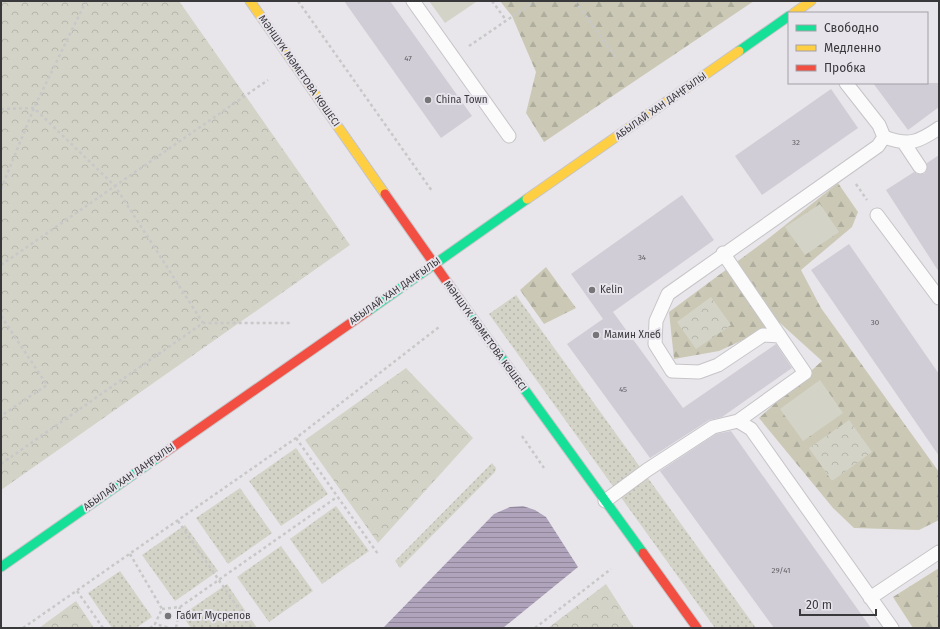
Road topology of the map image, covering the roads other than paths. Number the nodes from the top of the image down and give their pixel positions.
1 (250, 1) edge
2 (413, 1) edge
3 (811, 1) edge
4 (795, 12) edge
5 (788, 17) edge
6 (847, 84) edge
7 (939, 128) edge
8 (509, 136) dead end
9 (884, 137) junction
10 (904, 143) junction
11 (920, 167) dead end
12 (877, 215) road end
13 (723, 253) junction
14 (434, 264) junction
15 (939, 298) edge
16 (780, 336) junction
17 (738, 421) junction
18 (605, 501) junction
19 (939, 552) edge
20 (1, 567) edge
21 (870, 598) junction
22 (697, 628) edge
23 (892, 628) edge

1 - 14 street, МӘНШҮК МӘМЕТОВА КӨШЕСІ
2 - 8 lane
3 - 4 street
5 - 14 street, АБЫЛАЙ ХАН ДАҢҒЫЛЫ
6 - 9 lane
7 - 10 lane
9 - 10 lane
9 - 13 lane
10 - 11 lane
12 - 15 lane
13 - 16 lane
13 - 16 lane
14 - 18 street, МӘНШҮК МӘМЕТОВА КӨШЕСІ
14 - 20 street, АБЫЛАЙ ХАН ДАҢҒЫЛЫ
16 - 17 lane
17 - 18 lane
17 - 21 lane
18 - 22 street, МӘНШҮК МӘМЕТОВА КӨШЕСІ
19 - 21 lane
21 - 23 lane

